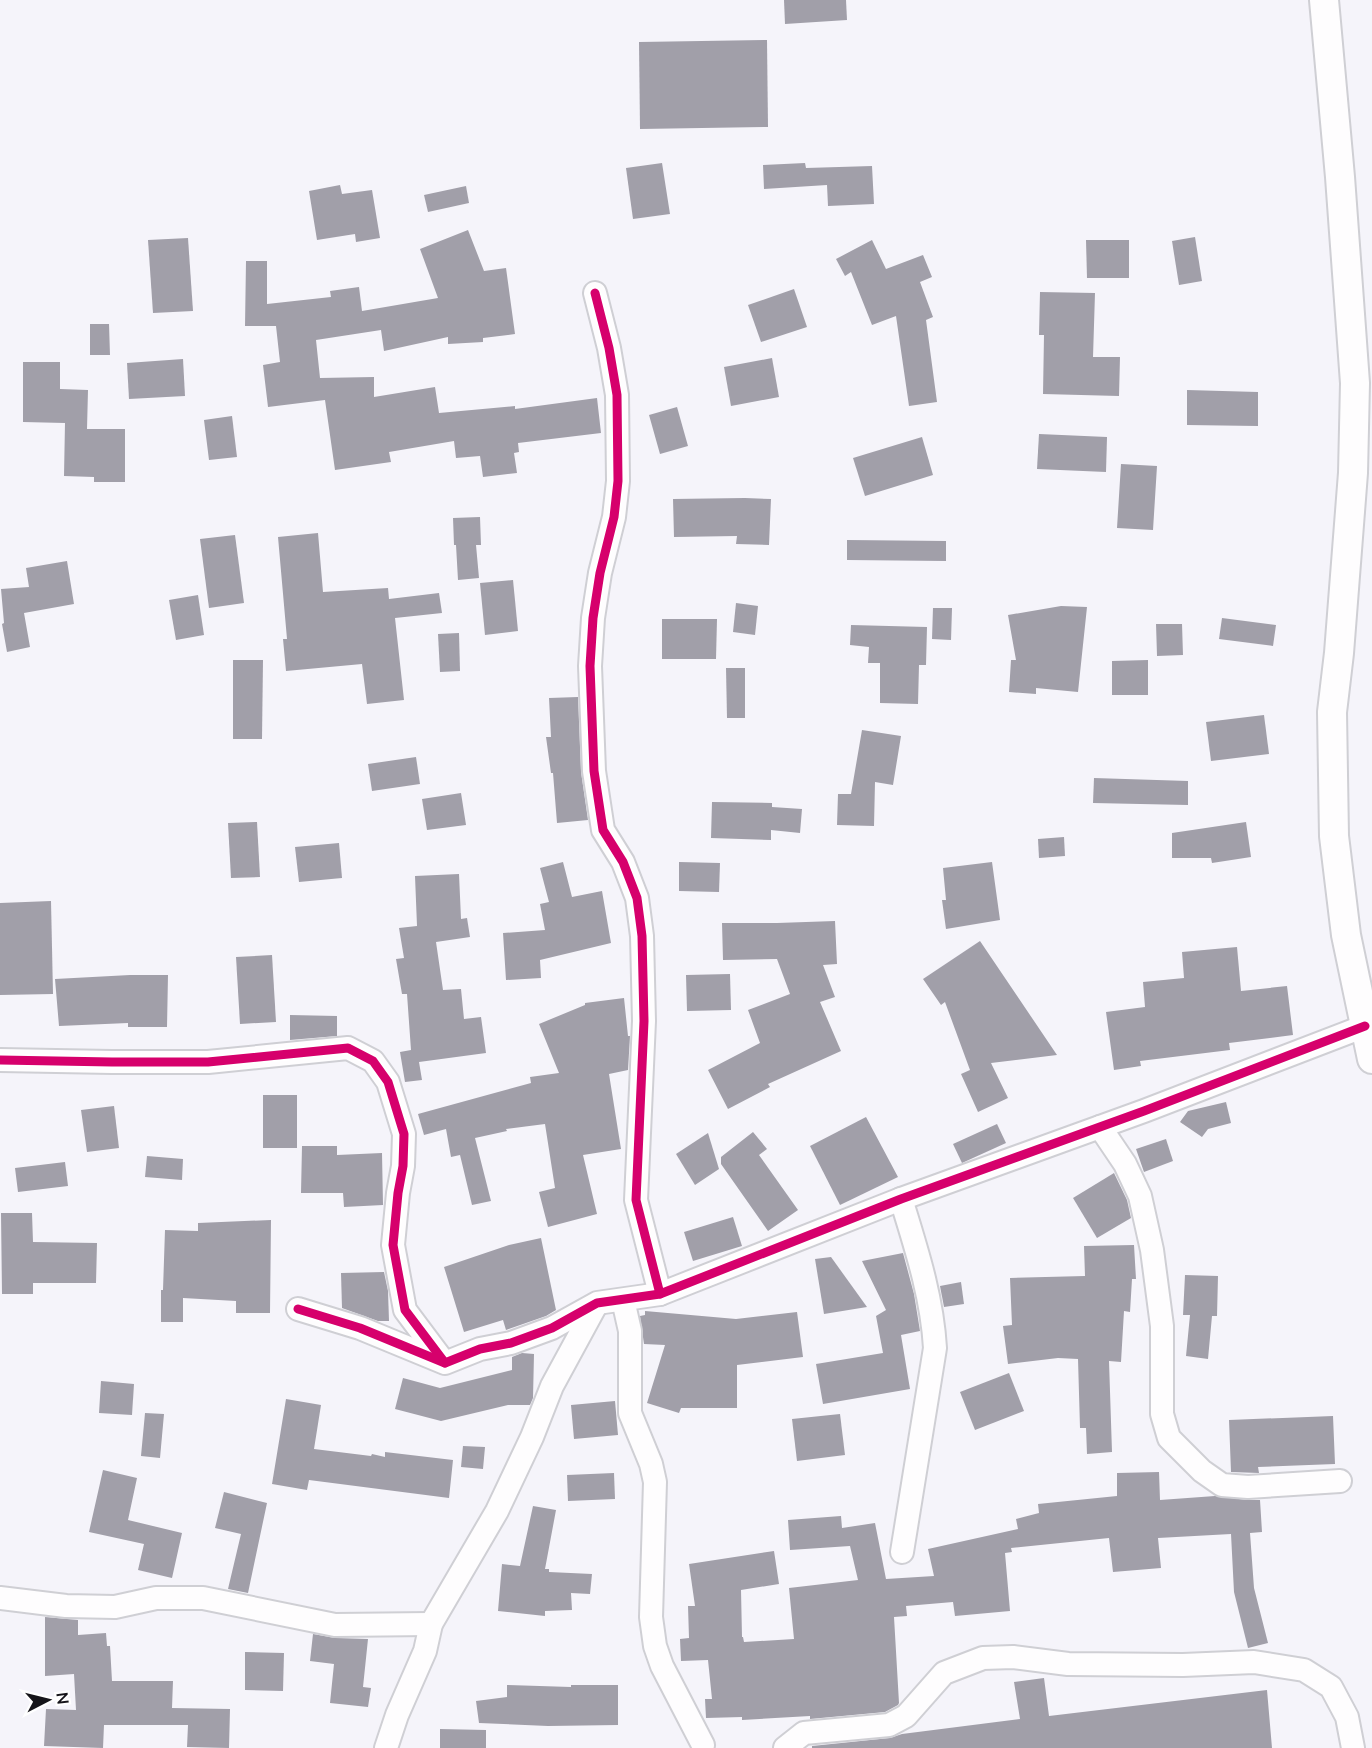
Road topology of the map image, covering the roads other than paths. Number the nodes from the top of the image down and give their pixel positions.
1 (1324, 0) edge
2 (595, 293) dead end
3 (1365, 1026) junction
4 (1372, 1059) edge
5 (0, 1060) edge
6 (1100, 1126) junction
7 (901, 1199) junction
8 (660, 1294) junction
9 (623, 1300) junction
10 (597, 1303) junction
11 (298, 1309) dead end
12 (444, 1363) junction
13 (1340, 1481) dead end
14 (902, 1552) dead end
15 (0, 1598) edge
16 (431, 1624) junction
17 (703, 1744) dead end
18 (386, 1748) edge
19 (785, 1748) edge
20 (1353, 1748) edge

1 - 3 main road
2 - 8 street
3 - 4 main road
3 - 6 street
5 - 12 street
6 - 7 street
6 - 13 street
7 - 8 street
7 - 14 street
8 - 9 street
9 - 10 street
9 - 17 street
10 - 12 street
10 - 16 street
11 - 12 street
15 - 16 street
16 - 18 street
19 - 20 street

